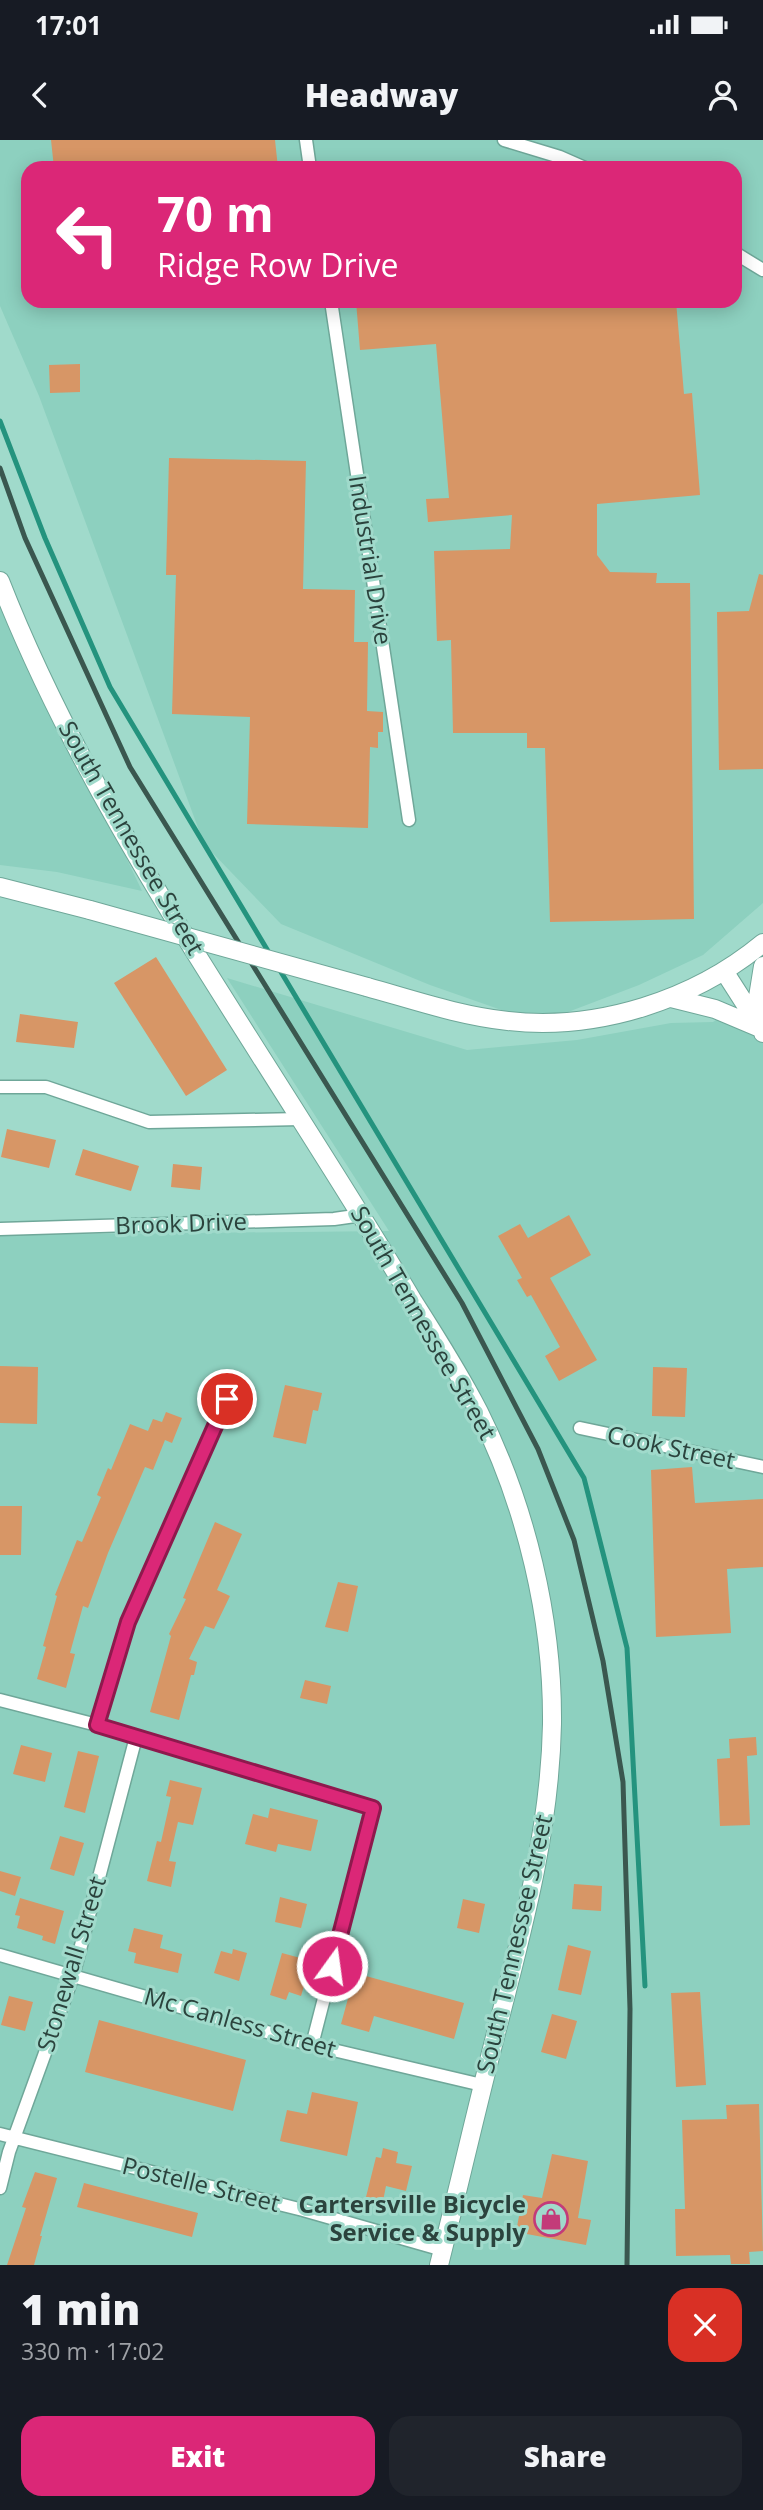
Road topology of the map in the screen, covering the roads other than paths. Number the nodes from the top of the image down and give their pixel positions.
1 (306, 140) edge
2 (504, 140) edge
3 (309, 161) edge
4 (569, 161) edge
5 (742, 257) edge
6 (763, 270) edge
7 (332, 308) edge
8 (0, 581) edge
9 (409, 820) dead end
10 (0, 887) edge
11 (763, 943) edge
12 (763, 966) edge
13 (724, 971) junction
14 (670, 998) junction
15 (762, 1031) edge
16 (0, 1087) edge
17 (300, 1119) junction
18 (362, 1215) junction
19 (0, 1229) edge
20 (227, 1399) dead end
21 (580, 1429) dead end
22 (763, 1467) edge
23 (0, 1700) edge
24 (97, 1725) junction
25 (136, 1737) junction
26 (0, 1955) edge
27 (73, 1976) junction
28 (312, 2045) junction
29 (482, 2085) junction
30 (0, 2134) edge
31 (15, 2138) junction
32 (0, 2188) edge
33 (441, 2257) edge

1 - 3 street
2 - 4 street
5 - 6 street
7 - 9 street, Industrial Drive
8 - 17 main road, South Tennessee Street
10 - 14 main road, bridge
11 - 13 main road
12 - 15 main road
13 - 14 main road
13 - 15 main road
14 - 15 main road
16 - 17 street
17 - 18 main road, South Tennessee Street
18 - 19 street, Brook Drive
18 - 29 main road, South Tennessee Street
20 - 24 street
21 - 22 street, Cook Street
23 - 24 street
24 - 25 street
25 - 27 street, Stonewall Street
25 - 28 street
26 - 27 street, Mc Canless Street
27 - 28 street, Mc Canless Street
27 - 31 street, Stonewall Street
28 - 29 street, Mc Canless Street
29 - 33 main road, South Tennessee Street
30 - 31 street, Postelle Street
31 - 32 street, Stonewall Street
31 - 33 street, Postelle Street

